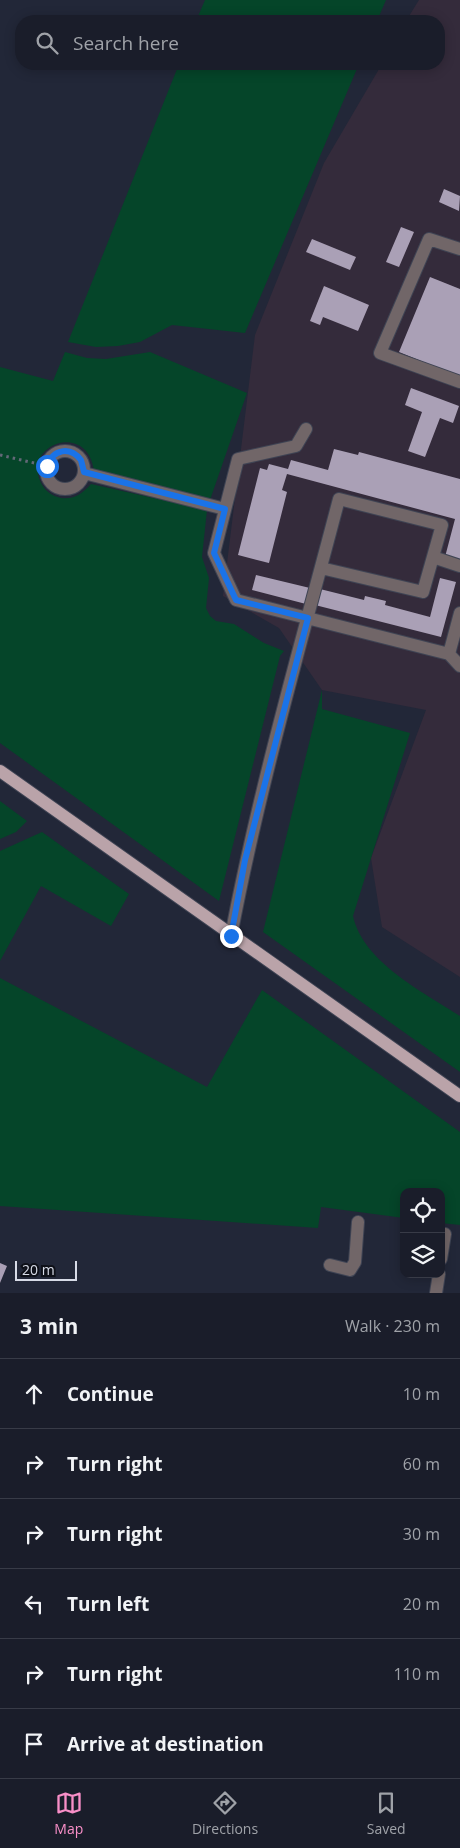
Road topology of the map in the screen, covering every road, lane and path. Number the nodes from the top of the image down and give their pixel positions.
1 (460, 250) edge
2 (460, 382) edge
3 (306, 429) dead end
4 (0, 455) edge
5 (47, 466) junction
6 (84, 472) junction
7 (225, 509) junction
8 (433, 558) junction
9 (460, 566) edge
10 (321, 568) junction
11 (460, 612) edge
12 (308, 618) junction
13 (449, 654) junction
14 (460, 666) edge
15 (0, 771) edge
16 (231, 936) junction
17 (460, 1096) edge
18 (358, 1222) dead end
19 (330, 1265) dead end
20 (438, 1278) edge
21 (436, 1293) edge

1 - 2 lane
3 - 7 lane
4 - 5 path
5 - 6 lane
5 - 6 lane
6 - 7 lane
7 - 12 lane
8 - 9 lane
8 - 10 lane
8 - 10 lane
10 - 12 lane
11 - 13 lane
12 - 13 lane
12 - 16 lane
13 - 14 lane
15 - 16 main road
16 - 17 main road
18 - 19 lane
20 - 21 lane

